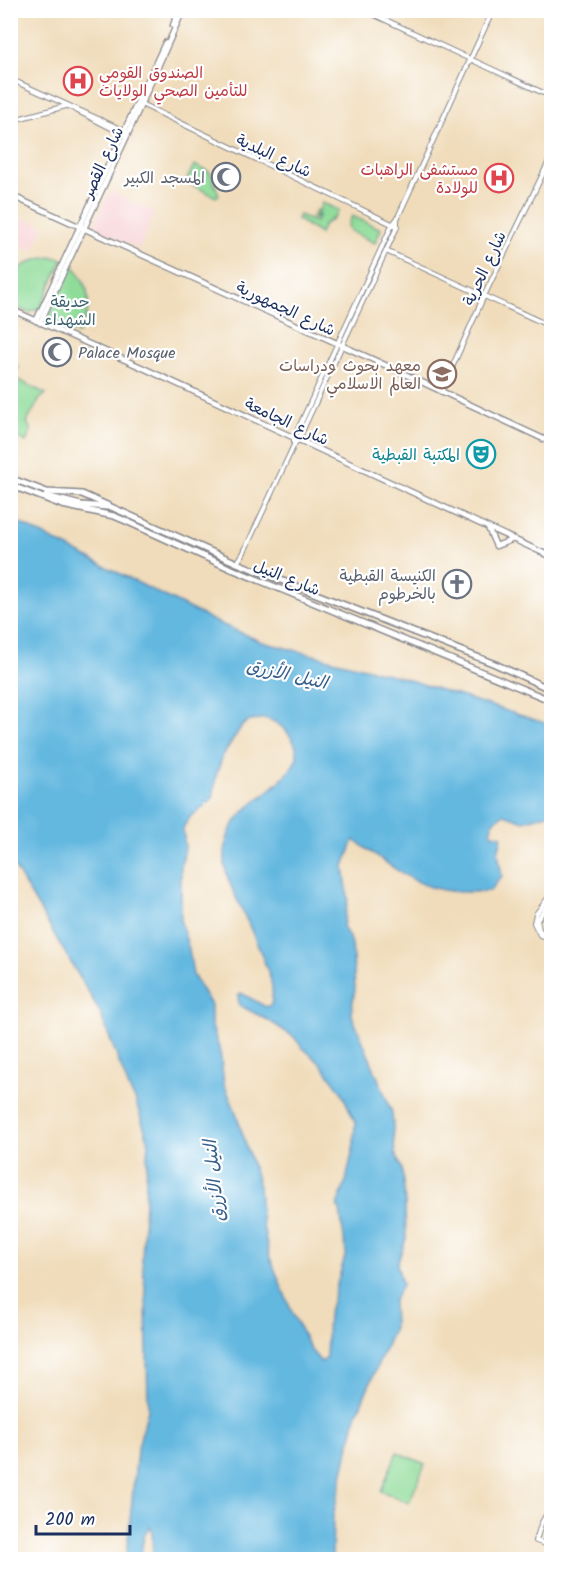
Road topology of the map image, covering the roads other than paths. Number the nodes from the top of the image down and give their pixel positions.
1 (181, 10) edge
2 (364, 10) edge
3 (493, 10) edge
4 (470, 59) junction
5 (10, 79) edge
6 (552, 96) edge
7 (141, 104) junction
8 (67, 105) junction
9 (10, 121) edge
10 (126, 133) junction
11 (552, 155) edge
12 (10, 195) edge
13 (395, 226) junction
14 (81, 228) junction
15 (384, 250) junction
16 (484, 296) junction
17 (10, 309) edge
18 (38, 322) junction
19 (552, 327) edge
20 (339, 345) junction
21 (441, 392) junction
22 (296, 439) junction
23 (552, 443) edge
24 (13, 483) edge
25 (44, 498) junction
26 (112, 507) junction
27 (488, 527) junction
28 (514, 539) junction
29 (198, 546) junction
30 (193, 552) junction
31 (552, 557) edge
32 (239, 563) junction
33 (552, 690) edge
34 (552, 701) edge
35 (552, 893) edge
36 (552, 899) edge
37 (540, 911) junction
38 (552, 940) edge
39 (552, 1505) edge
40 (552, 1546) edge

1 - 7 main road, شارع القصر
1 - 10 main road, شارع القصر
2 - 4 street
3 - 4 street
4 - 6 street
4 - 13 street
5 - 8 street
7 - 10 main road, شارع القصر
7 - 13 street, شارع البلدية
8 - 9 street
8 - 10 street
10 - 14 main road, شارع القصر
11 - 16 street, شارع الحرية
12 - 14 main road, شارع الجمهورية
13 - 15 street
14 - 18 main road, شارع القصر
14 - 20 main road, شارع الجمهورية
15 - 16 street
15 - 20 street
16 - 19 street
16 - 21 street, شارع الحرية
17 - 18 main road, شارع الجامعة
18 - 22 main road, شارع الجامعة
20 - 21 main road, شارع الجمهورية
20 - 22 street
21 - 23 main road, شارع الجمهورية
22 - 27 main road, شارع الجامعة
22 - 32 street
24 - 25 main road, شارع النيل
24 - 26 main road, شارع النيل
25 - 26 main road
25 - 30 main road, شارع النيل
26 - 29 main road, شارع النيل
27 - 28 main road, شارع الجامعة
27 - 28 main road
28 - 31 main road, شارع الجامعة
29 - 30 main road
29 - 32 main road, شارع النيل
30 - 34 main road, شارع النيل
32 - 33 main road, شارع النيل
35 - 37 street
36 - 37 street
37 - 38 street
39 - 40 street

